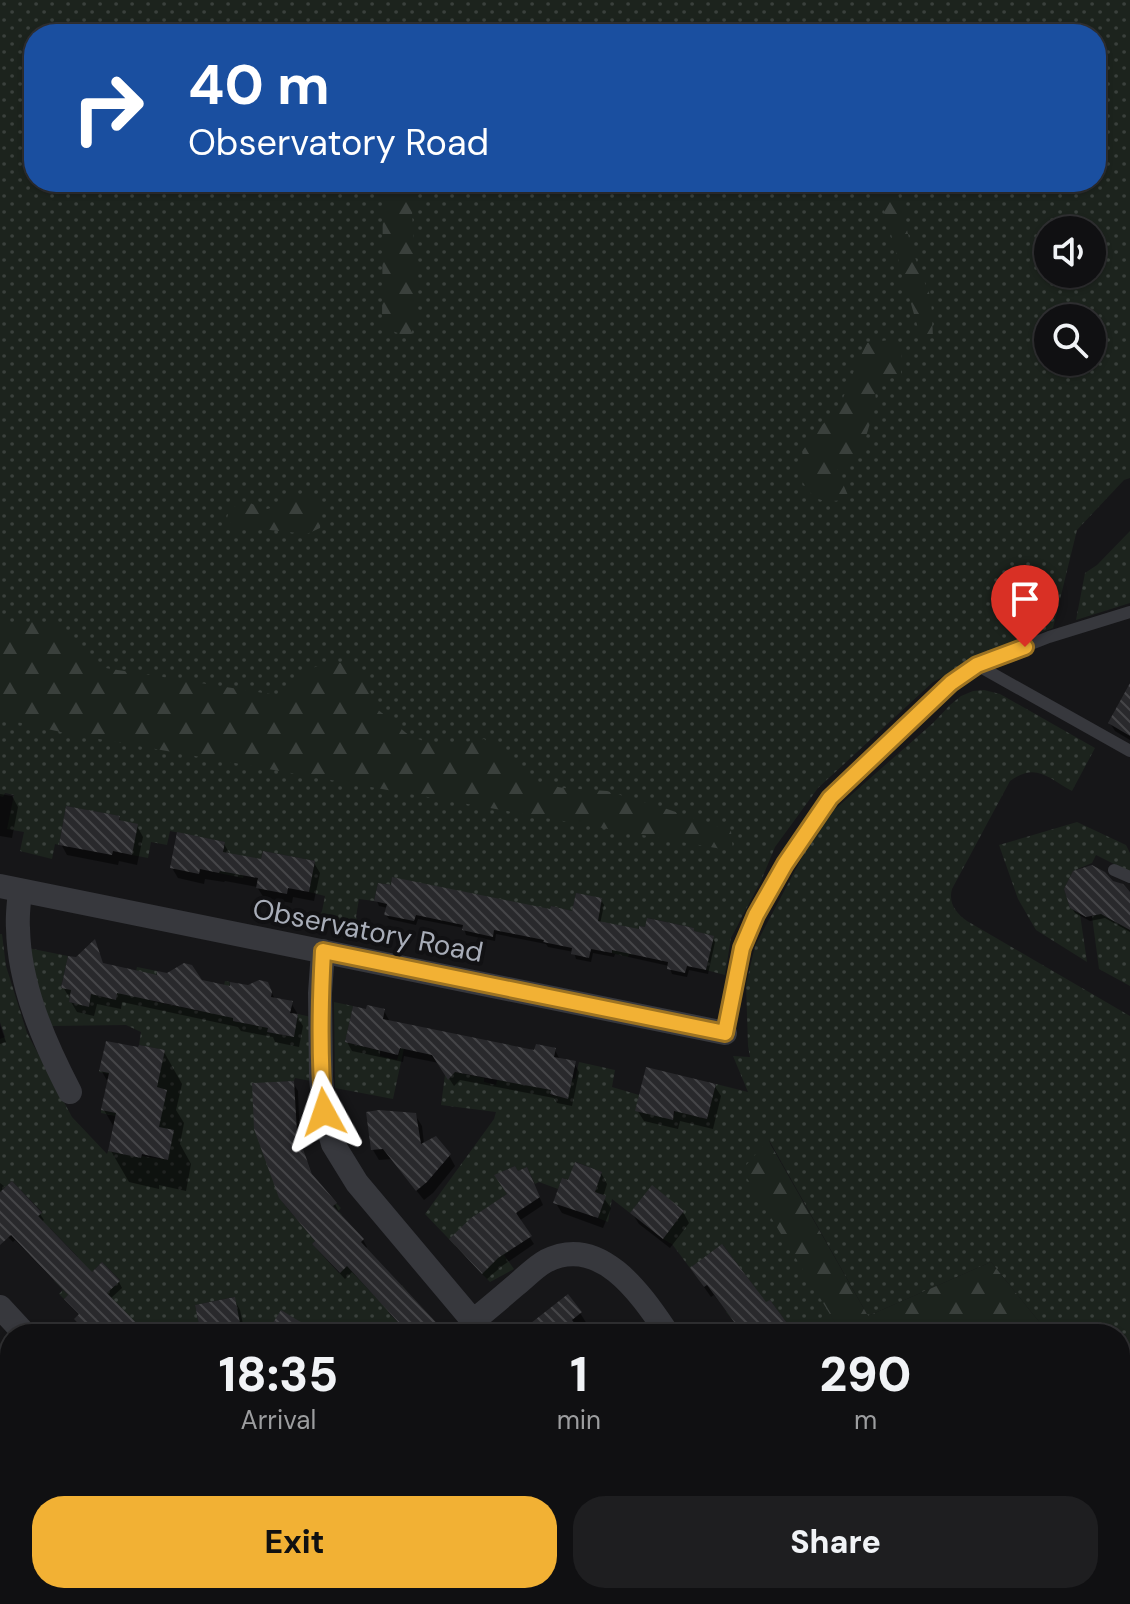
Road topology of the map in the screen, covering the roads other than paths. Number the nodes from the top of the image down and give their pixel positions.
1 (1130, 612) edge
2 (977, 665) junction
3 (1130, 751) edge
4 (1114, 870) dead end
5 (1130, 877) edge
6 (10, 888) edge
7 (323, 951) junction
8 (725, 1033) joint
9 (70, 1092) dead end
10 (0, 1307) edge
11 (16, 1324) edge
12 (476, 1324) edge
13 (483, 1324) edge
14 (661, 1324) edge

1 - 2 lane
2 - 3 lane
2 - 8 lane
4 - 5 lane
6 - 7 street, Observatory Road
6 - 9 street
7 - 8 street, Observatory Road
7 - 12 street
10 - 11 street
13 - 14 street

